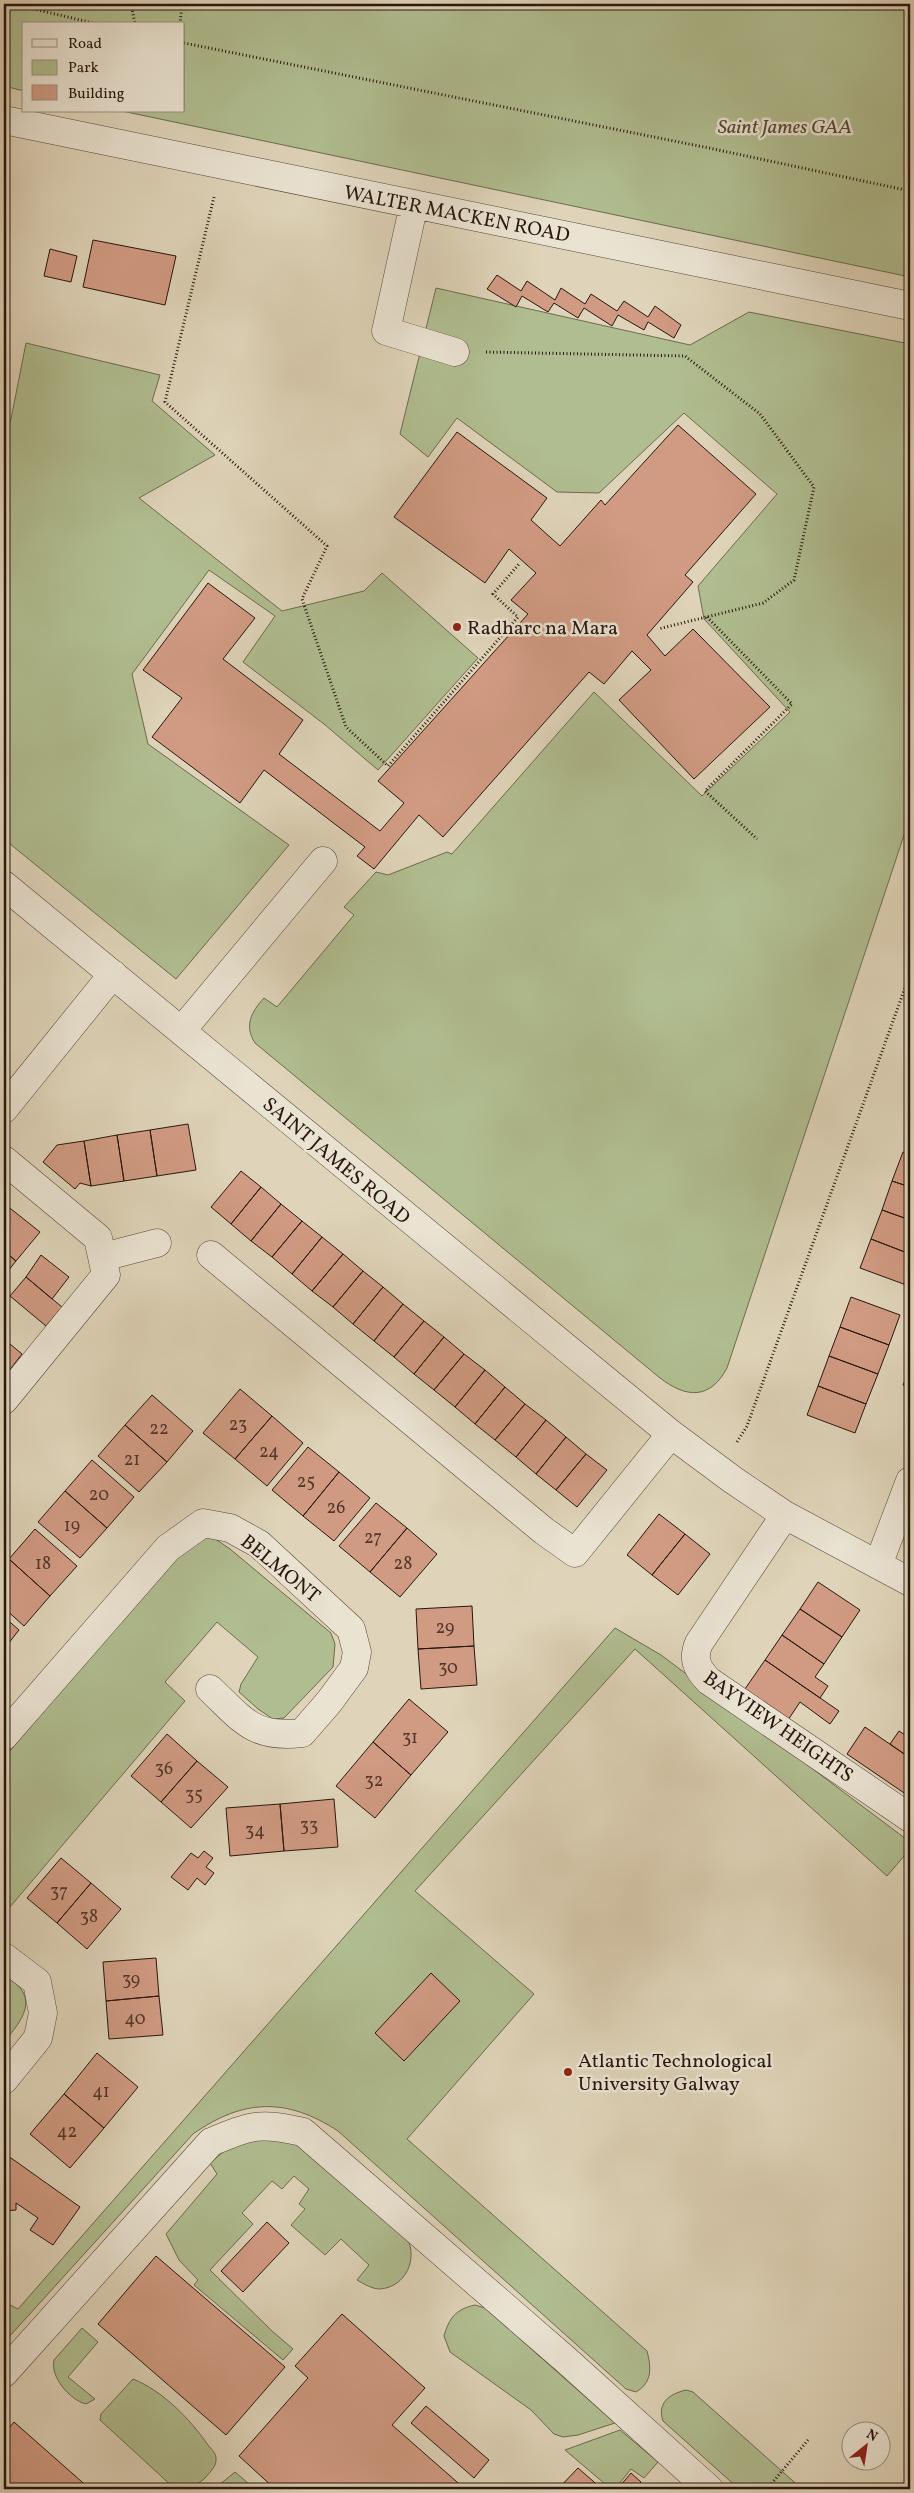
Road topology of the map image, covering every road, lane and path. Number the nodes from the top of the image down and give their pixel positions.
1 (13, 4) edge
2 (131, 4) edge
3 (182, 4) edge
4 (89, 22) edge
5 (135, 22) edge
6 (180, 22) edge
7 (185, 42) edge
8 (4, 120) edge
9 (222, 165) junction
10 (910, 191) edge
11 (414, 204) junction
12 (910, 306) edge
13 (455, 352) joint
14 (519, 564) dead end
15 (707, 616) junction
16 (658, 628) dead end
17 (757, 839) dead end
18 (323, 860) dead end
19 (4, 885) edge
20 (113, 974) junction
21 (910, 974) edge
22 (182, 1030) junction
23 (4, 1109) edge
24 (4, 1160) edge
25 (157, 1243) dead end
26 (211, 1254) dead end
27 (104, 1257) junction
28 (4, 1400) edge
29 (671, 1434) junction
30 (720, 1470) junction
31 (910, 1481) edge
32 (785, 1515) junction
33 (878, 1565) junction
34 (910, 1582) edge
35 (210, 1689) dead end
36 (4, 1736) edge
37 (910, 1818) edge
38 (4, 1957) edge
39 (4, 2080) edge
40 (4, 2373) edge
41 (808, 2440) dead end
42 (709, 2489) edge
43 (767, 2489) edge

1 - 4 path
2 - 5 path
3 - 6 path
7 - 10 path
8 - 9 street, WALTER MACKEN ROAD
9 - 11 street, WALTER MACKEN ROAD
9 - 14 path
11 - 12 street, WALTER MACKEN ROAD
11 - 13 street
13 - 15 path
15 - 16 path
15 - 17 path
18 - 22 street
19 - 20 street, SAINT JAMES ROAD
20 - 22 street, SAINT JAMES ROAD
20 - 23 street
21 - 30 path
22 - 29 street, SAINT JAMES ROAD
24 - 27 street
25 - 27 street
26 - 29 street
27 - 28 street
29 - 30 street, SAINT JAMES ROAD
30 - 32 street, SAINT JAMES ROAD
31 - 33 street
32 - 33 street, SAINT JAMES ROAD
32 - 37 street, BAYVIEW HEIGHTS
33 - 34 street, SAINT JAMES ROAD
35 - 36 street, BELMONT
38 - 39 street
40 - 42 street
41 - 43 path

